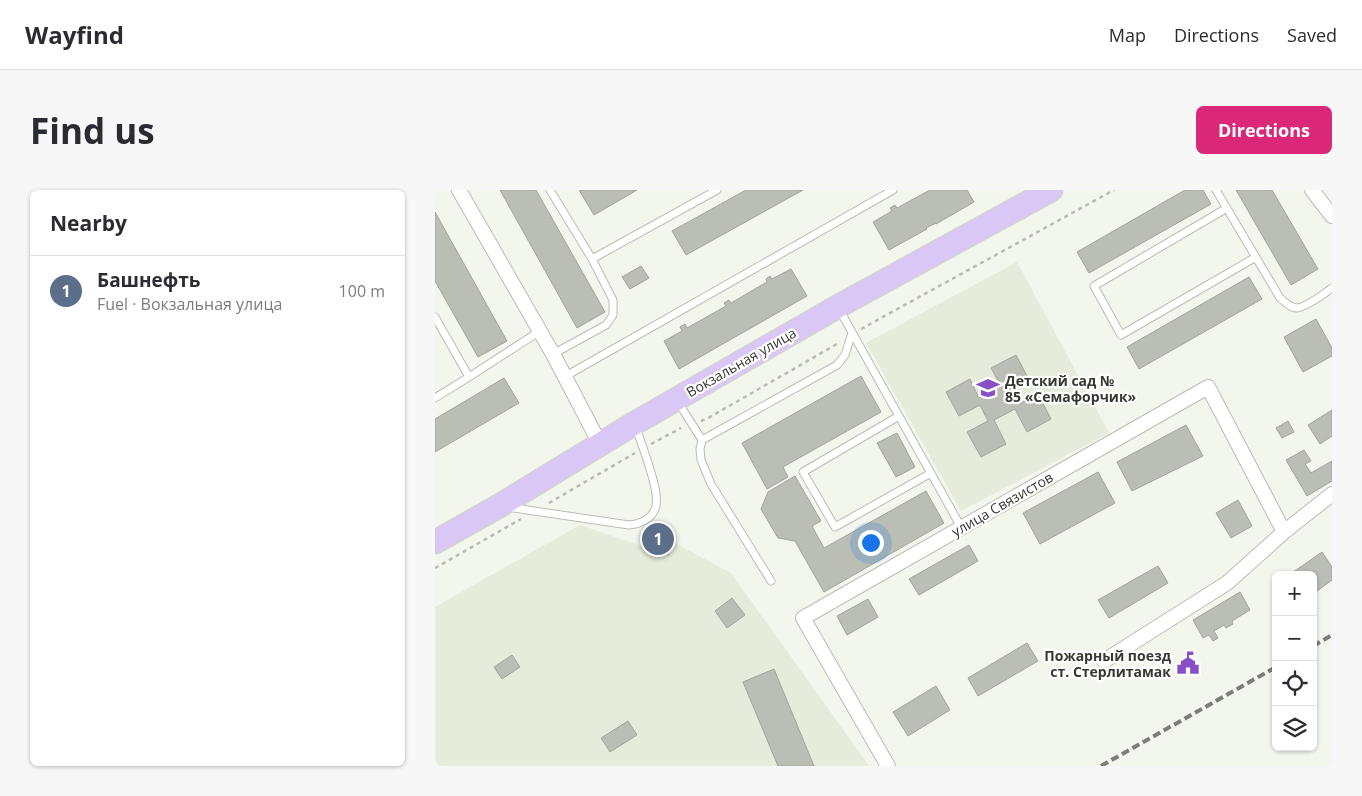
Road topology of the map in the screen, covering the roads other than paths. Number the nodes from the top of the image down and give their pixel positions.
1 (551, 190) edge
2 (717, 190) edge
3 (893, 190) edge
4 (1051, 190) edge
5 (1216, 190) edge
6 (1312, 190) edge
7 (462, 191) edge
8 (1227, 208) junction
9 (1332, 216) edge
10 (1256, 257) junction
11 (592, 259) junction
12 (1332, 288) edge
13 (837, 307) junction
14 (435, 317) edge
15 (540, 331) junction
16 (852, 333) junction
17 (553, 354) junction
18 (469, 377) junction
19 (564, 377) junction
20 (435, 398) edge
21 (676, 400) junction
22 (899, 416) junction
23 (635, 423) junction
24 (702, 440) junction
25 (600, 444) junction
26 (931, 473) junction
27 (1332, 494) edge
28 (499, 506) junction
29 (961, 527) junction
30 (1284, 532) junction
31 (435, 542) edge
32 (771, 581) dead end
33 (1104, 661) dead end
34 (889, 766) edge

1 - 11 lane
2 - 11 lane
3 - 19 lane
4 - 13 main road, Вокзальная улица
5 - 8 lane
6 - 9 street
7 - 15 street
8 - 10 lane
8 - 10 lane
10 - 12 lane
11 - 17 lane
13 - 16 lane
13 - 21 main road, Вокзальная улица
14 - 18 lane
15 - 17 street
15 - 18 lane
16 - 22 lane
16 - 24 lane
17 - 19 street
18 - 20 lane
19 - 25 street
21 - 23 main road, Вокзальная улица
21 - 24 lane
22 - 26 lane
22 - 26 lane
23 - 25 main road, Вокзальная улица
23 - 28 lane
24 - 32 lane
25 - 28 main road, Вокзальная улица
26 - 29 lane
27 - 30 street
28 - 31 main road, Вокзальная улица
29 - 30 street, улица Связистов
29 - 34 street, улица Связистов
30 - 33 street

